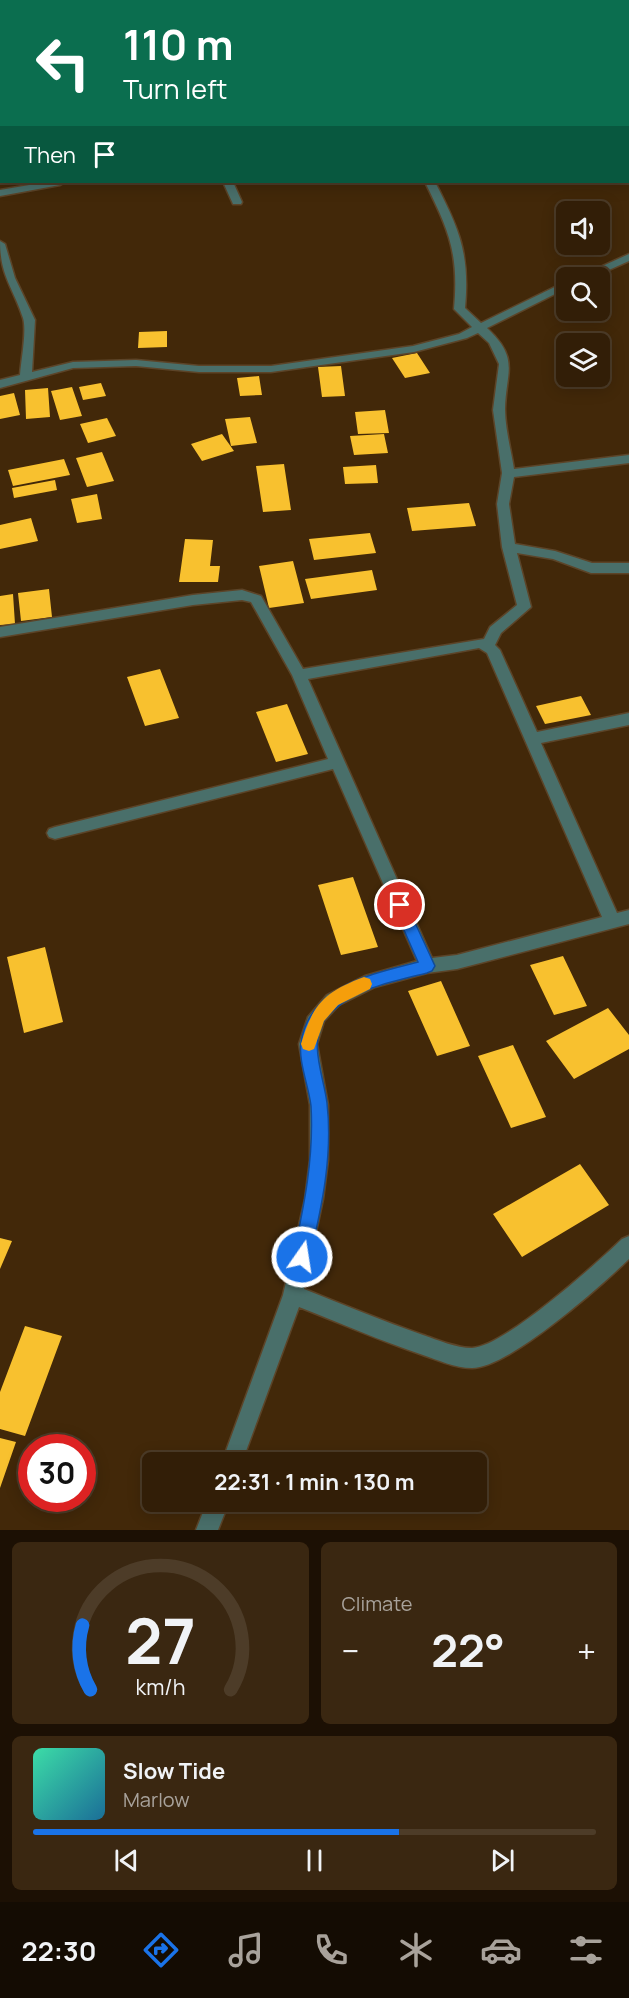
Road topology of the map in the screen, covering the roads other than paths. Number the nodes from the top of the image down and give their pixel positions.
1 (55, 183) edge
2 (228, 183) edge
3 (430, 183) edge
4 (0, 193) edge
5 (237, 202) dead end
6 (0, 244) edge
7 (629, 257) edge
8 (606, 267) edge
9 (556, 289) edge
10 (477, 328) junction
11 (26, 379) junction
12 (0, 384) edge
13 (629, 459) edge
14 (508, 473) junction
15 (509, 547) junction
16 (629, 568) edge
17 (0, 632) edge
18 (488, 646) junction
19 (299, 675) junction
20 (629, 719) edge
21 (532, 739) junction
22 (338, 762) junction
23 (55, 833) dead end
24 (621, 919) edge
25 (427, 966) junction
26 (629, 1246) edge
27 (293, 1295) junction
28 (236, 1452) edge
29 (214, 1512) edge
30 (207, 1530) edge

1 - 4 street
2 - 5 street
3 - 10 street
6 - 11 street
7 - 8 street
9 - 10 street
10 - 11 street
10 - 14 street
11 - 12 street
13 - 14 street
14 - 15 street
15 - 16 street
15 - 18 street
17 - 19 street
18 - 19 street
18 - 21 street
19 - 22 street
20 - 21 street
21 - 24 street
22 - 23 street
22 - 25 street
24 - 25 street
25 - 27 street
26 - 27 street
27 - 28 street
29 - 30 street

